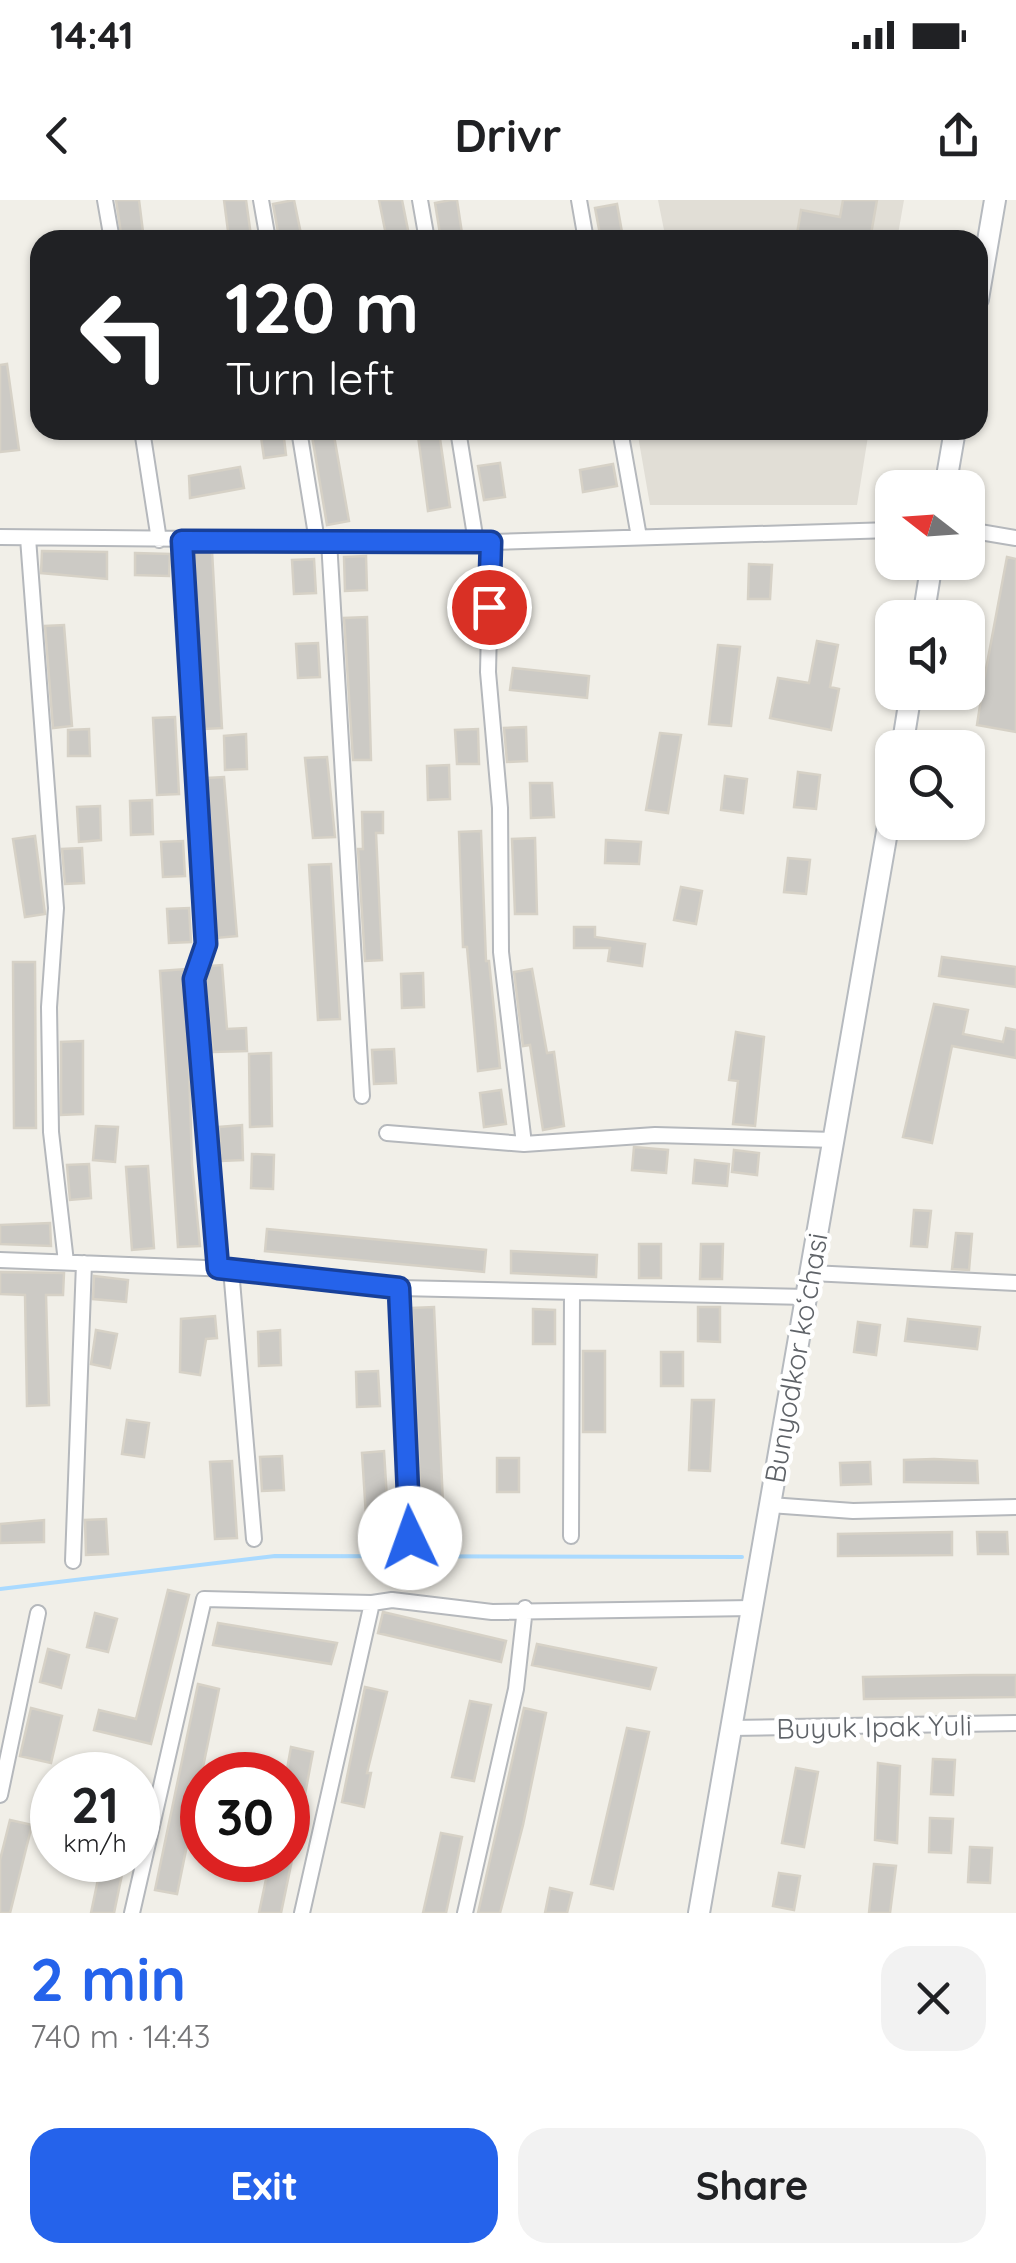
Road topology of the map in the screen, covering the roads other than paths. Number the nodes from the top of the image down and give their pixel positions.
1 (105, 200) edge
2 (262, 200) edge
3 (420, 200) edge
4 (579, 200) edge
5 (995, 200) edge
6 (110, 230) edge
7 (266, 230) edge
8 (425, 230) edge
9 (584, 230) edge
10 (988, 241) edge
11 (144, 440) edge
12 (301, 440) edge
13 (460, 440) edge
14 (622, 440) edge
15 (953, 440) edge
16 (948, 470) edge
17 (875, 530) edge
18 (985, 533) edge
19 (0, 537) edge
20 (639, 537) junction
21 (28, 538) junction
22 (1016, 538) edge
23 (159, 540) junction
24 (182, 541) junction
25 (323, 541) junction
26 (483, 542) junction
27 (886, 840) edge
28 (362, 1096) dead end
29 (386, 1133) dead end
30 (834, 1140) junction
31 (524, 1144) junction
32 (0, 1260) edge
33 (66, 1262) junction
34 (84, 1263) junction
35 (225, 1269) junction
36 (811, 1273) junction
37 (1016, 1283) edge
38 (399, 1288) junction
39 (572, 1292) junction
40 (807, 1297) junction
41 (770, 1506) junction
42 (1016, 1506) edge
43 (571, 1536) dead end
44 (254, 1538) dead end
45 (410, 1538) dead end
46 (73, 1560) dead end
47 (372, 1603) junction
48 (525, 1608) junction
49 (752, 1608) junction
50 (38, 1613) dead end
51 (1016, 1724) edge
52 (731, 1728) junction
53 (0, 1794) edge
54 (132, 1913) edge
55 (302, 1913) edge
56 (465, 1913) edge
57 (699, 1913) edge

1 - 6 street
2 - 7 street
3 - 8 street
4 - 9 street
5 - 10 main road
11 - 23 street
12 - 25 street
13 - 26 street
14 - 20 street
15 - 16 main road
17 - 20 street
18 - 22 street
19 - 21 street
20 - 26 street
21 - 23 street
21 - 33 street
23 - 24 street
24 - 25 street
24 - 35 street
25 - 26 street
25 - 28 street
26 - 31 street
27 - 30 main road, Bunyodkor koʻchasi
29 - 31 street
30 - 31 street
30 - 36 main road, Bunyodkor koʻchasi
32 - 33 street
33 - 34 street
34 - 35 street
34 - 46 street
35 - 38 street
35 - 44 street
36 - 37 street
36 - 40 main road, Bunyodkor koʻchasi
38 - 39 street
38 - 45 street
39 - 40 street
39 - 43 street
40 - 41 main road, Bunyodkor koʻchasi
41 - 42 street
41 - 49 main road, Bunyodkor koʻchasi
47 - 48 street
47 - 54 street
47 - 55 street
48 - 49 street
48 - 56 street
49 - 52 main road, Bunyodkor koʻchasi
50 - 53 street
51 - 52 street, Buyuk Ipak Yuli
52 - 57 main road, Bunyodkor koʻchasi

